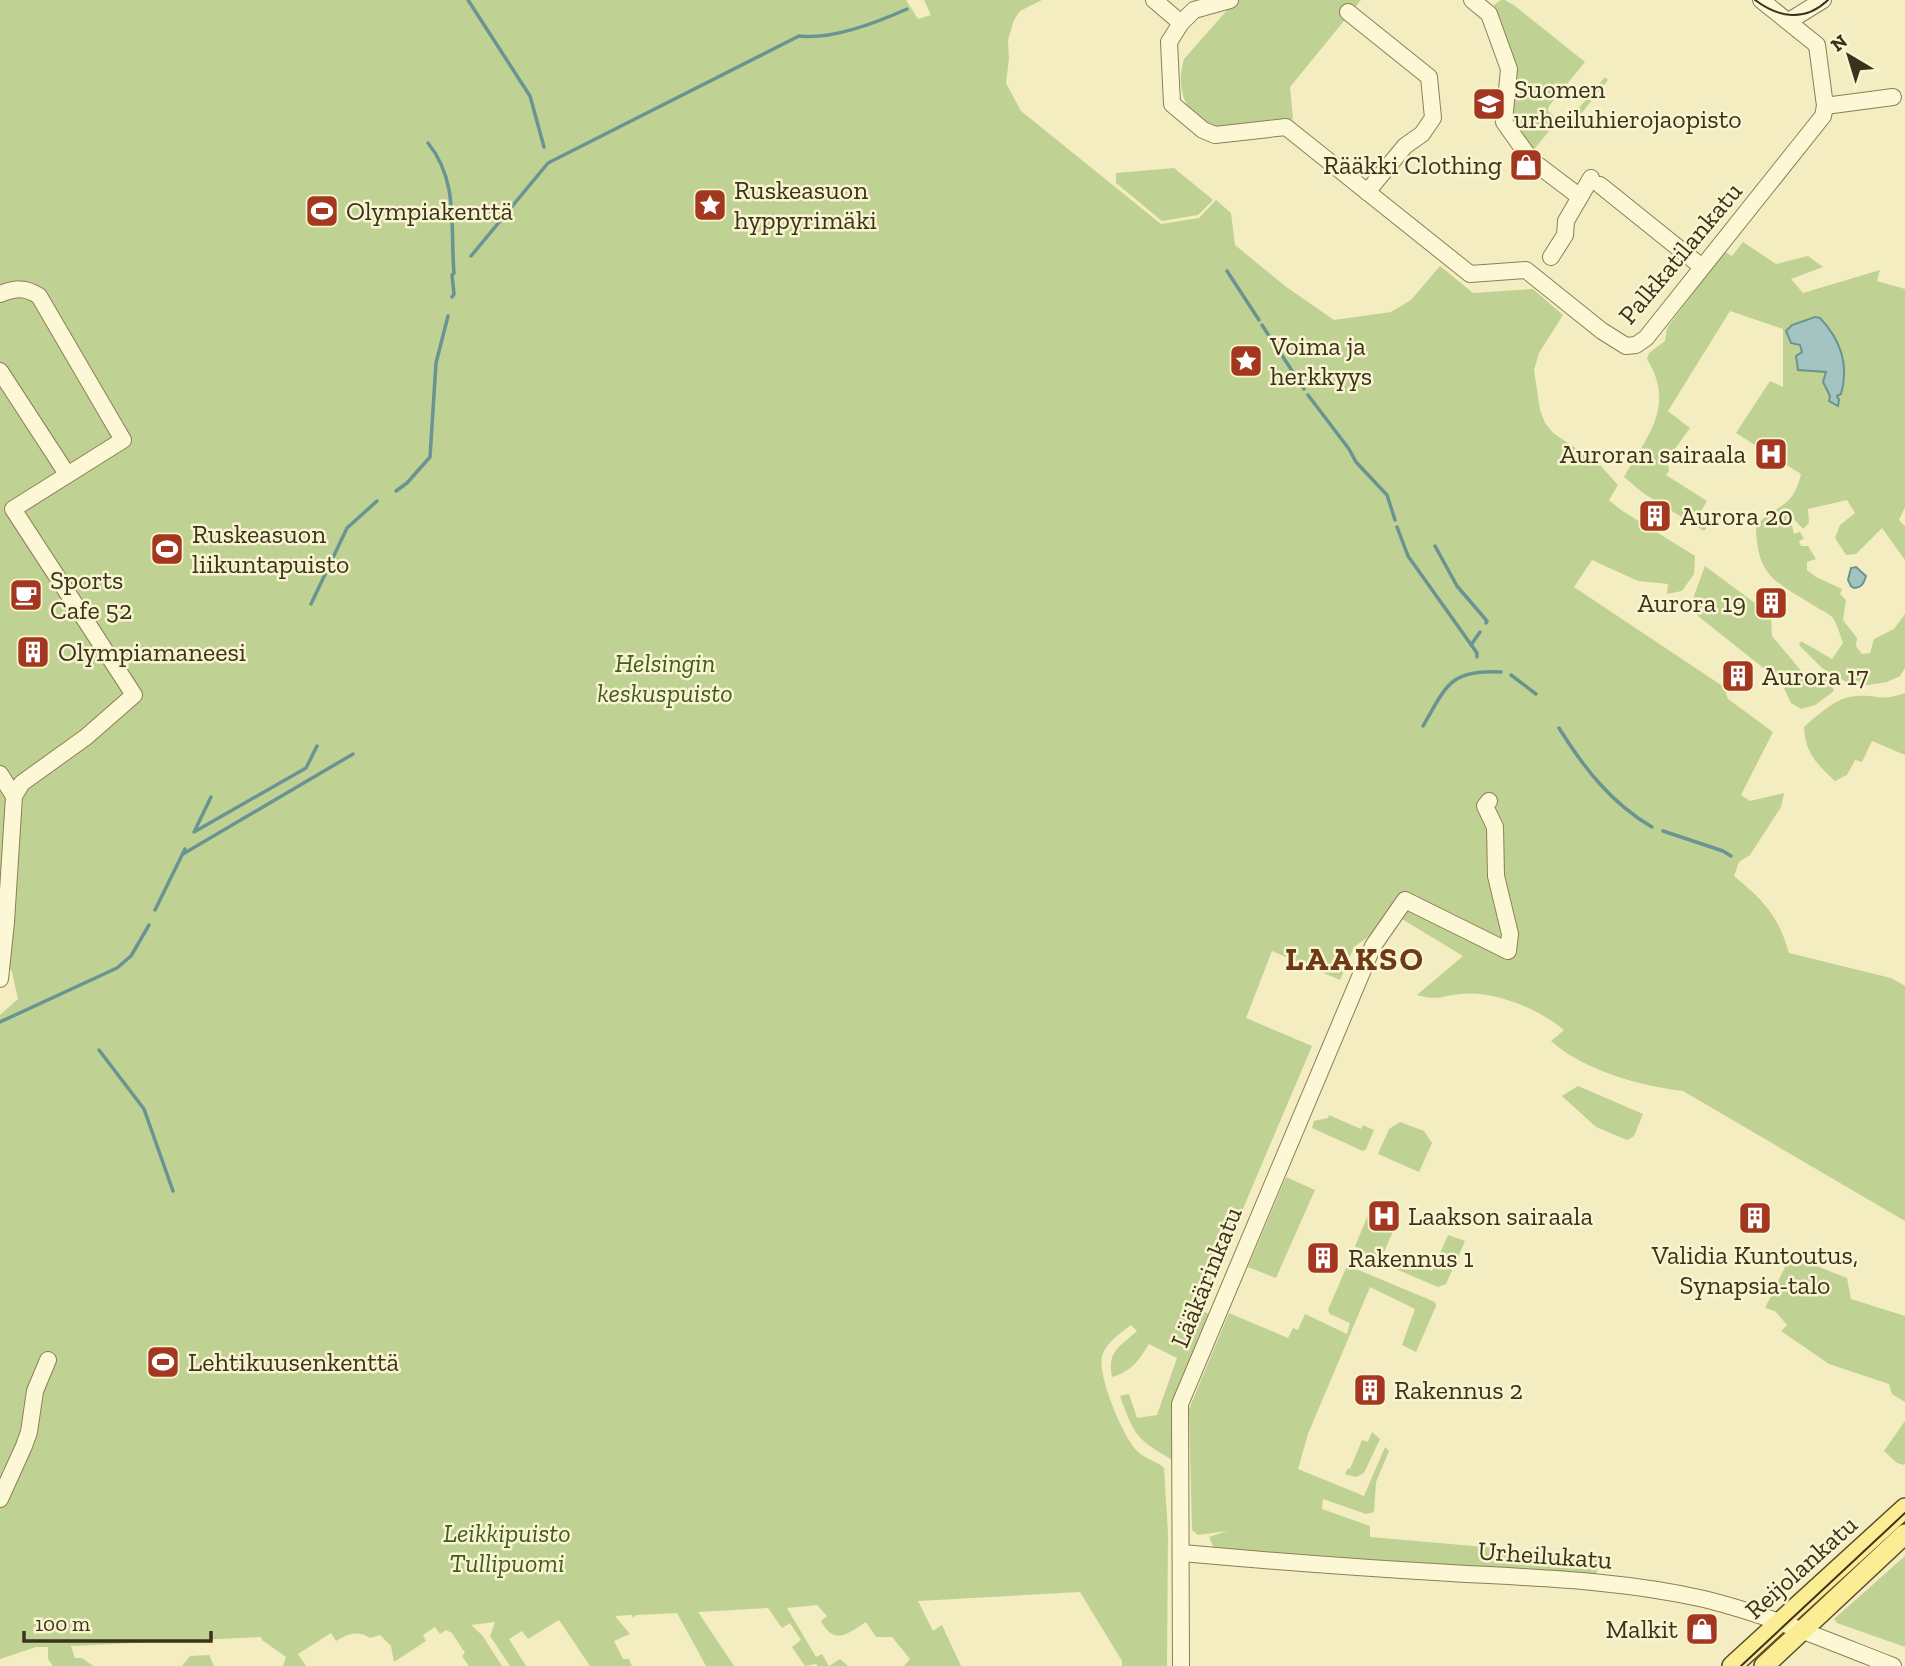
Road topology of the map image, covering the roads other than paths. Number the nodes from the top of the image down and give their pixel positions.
1 (1154, 0) edge
2 (1230, 0) edge
3 (1472, 0) edge
4 (1823, 0) edge
5 (1770, 3) edge
6 (1492, 7) edge
7 (1348, 12) dead end
8 (1790, 22) junction
9 (1181, 23) junction
10 (1894, 97) dead end
11 (1825, 106) junction
12 (1367, 192) junction
13 (1580, 197) junction
14 (1551, 257) dead end
15 (1702, 267) junction
16 (0, 294) edge
17 (0, 371) edge
18 (67, 474) junction
19 (7, 513) edge
20 (0, 774) edge
21 (14, 796) junction
22 (1489, 801) dead end
23 (0, 979) edge
24 (48, 1360) dead end
25 (0, 1499) edge
26 (1905, 1508) edge
27 (1905, 1534) edge
28 (1181, 1559) junction
29 (1779, 1622) junction
30 (1800, 1630) junction
31 (1181, 1666) edge
32 (1732, 1666) edge
33 (1764, 1666) edge
34 (1894, 1666) edge

1 - 9 street
2 - 9 street
3 - 6 street
4 - 8 street
5 - 8 street
6 - 13 street
7 - 12 street
8 - 11 street
9 - 12 street, Palkkatilankatu
10 - 11 street
11 - 15 street, Palkkatilankatu
12 - 15 street, Palkkatilankatu
13 - 14 street
13 - 15 street
16 - 18 street
17 - 18 street
18 - 19 street
19 - 21 street
20 - 21 street
21 - 23 street
22 - 28 street, Lääkärinkatu
24 - 25 street
26 - 29 main road, Reijolankatu
27 - 30 main road, Reijolankatu
28 - 29 street, Urheilukatu
28 - 31 street, Lääkärinkatu
29 - 30 street, Urheilukatu
29 - 32 main road, Reijolankatu
30 - 33 main road, Reijolankatu
30 - 34 street, Urheilukatu

